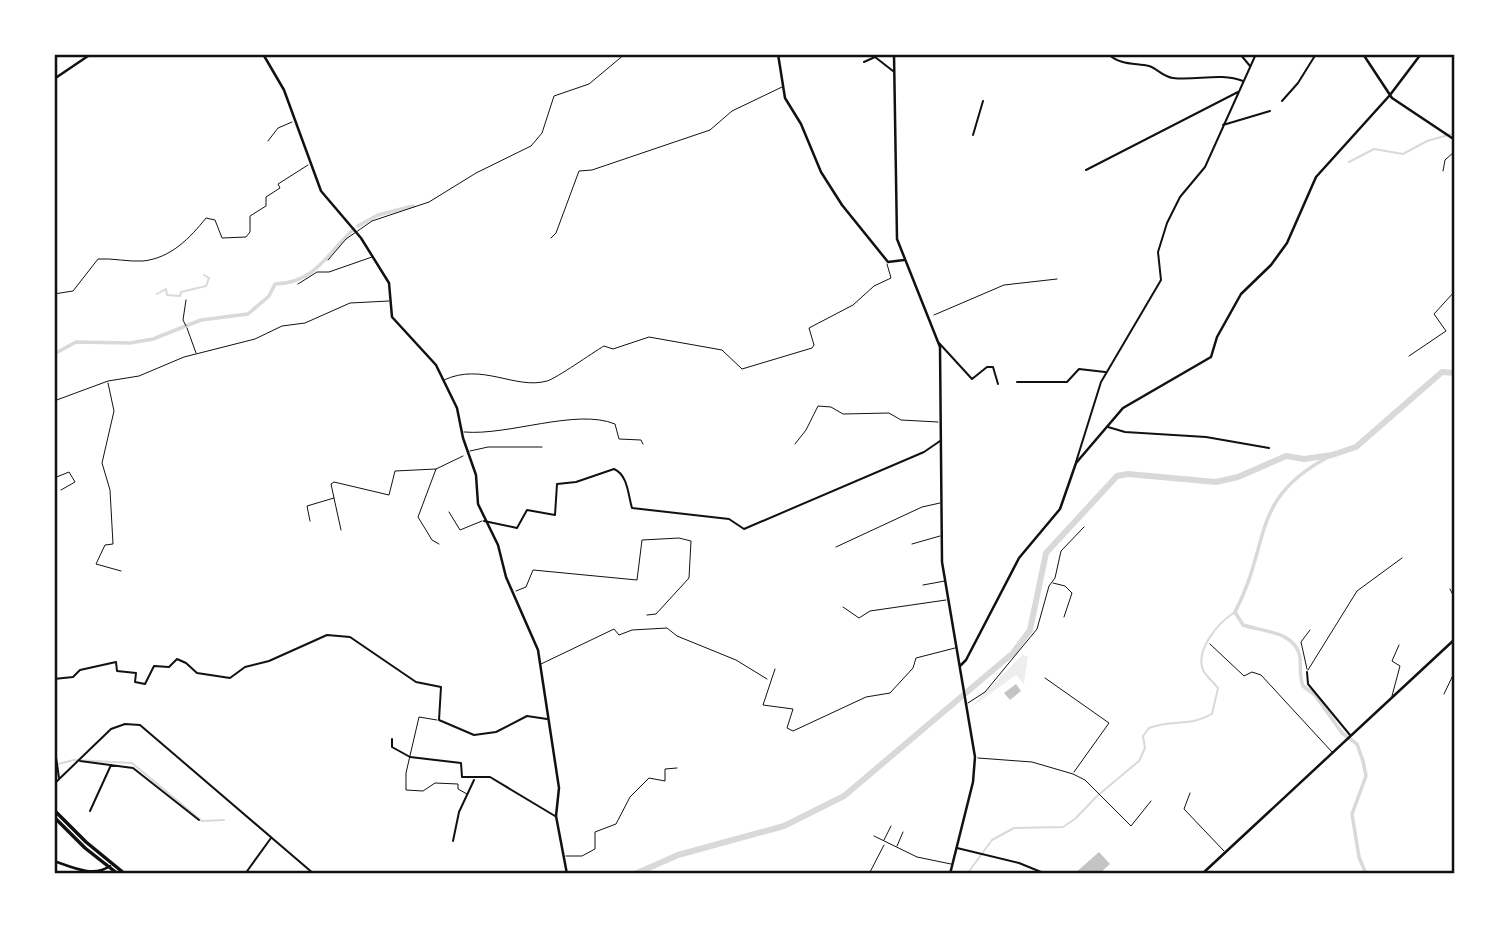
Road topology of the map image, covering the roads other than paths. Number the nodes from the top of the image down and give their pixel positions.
1 (91, 54) edge
2 (263, 54) edge
3 (625, 54) edge
4 (778, 54) edge
5 (894, 54) edge
6 (1108, 54) edge
7 (1240, 54) edge
8 (1256, 54) edge
9 (1317, 54) edge
10 (1363, 54) edge
11 (1421, 54) edge
12 (864, 62) dead end
13 (1250, 66) junction
14 (894, 71) junction
15 (54, 79) edge
16 (1244, 82) junction
17 (782, 87) junction
18 (1239, 92) junction
19 (1390, 95) junction
20 (983, 101) dead end
21 (1282, 101) dead end
22 (1270, 111) dead end
23 (297, 122) junction
24 (1222, 125) junction
25 (973, 135) dead end
26 (1455, 140) edge
27 (268, 141) dead end
28 (1455, 152) edge
29 (313, 162) junction
30 (1086, 170) dead end
31 (1443, 171) dead end
32 (355, 231) junction
33 (551, 237) dead end
34 (372, 257) junction
35 (328, 260) dead end
36 (904, 260) junction
37 (888, 262) junction
38 (298, 284) dead end
39 (1455, 291) edge
40 (54, 294) edge
41 (186, 300) dead end
42 (391, 301) junction
43 (938, 342) junction
44 (197, 355) junction
45 (1409, 356) dead end
46 (1105, 372) junction
47 (443, 380) junction
48 (108, 381) junction
49 (1017, 382) dead end
50 (998, 384) dead end
51 (54, 401) edge
52 (940, 422) junction
53 (1107, 427) junction
54 (462, 432) junction
55 (941, 441) junction
56 (643, 444) dead end
57 (795, 444) dead end
58 (542, 447) dead end
59 (1269, 448) dead end
60 (468, 454) junction
61 (1076, 463) junction
62 (54, 478) edge
63 (61, 490) dead end
64 (941, 503) junction
65 (449, 512) dead end
66 (484, 520) junction
67 (1084, 527) dead end
68 (941, 535) junction
69 (912, 544) dead end
70 (836, 548) dead end
71 (1402, 558) dead end
72 (121, 571) dead end
73 (945, 581) junction
74 (1051, 582) junction
75 (923, 584) dead end
76 (1450, 589) dead end
77 (514, 592) junction
78 (1455, 599) edge
79 (948, 600) junction
80 (843, 607) dead end
81 (647, 615) dead end
82 (1064, 617) dead end
83 (1310, 630) dead end
84 (1455, 639) edge
85 (1210, 644) dead end
86 (1399, 645) dead end
87 (957, 648) junction
88 (970, 651) junction
89 (959, 658) junction
90 (541, 664) junction
91 (960, 666) junction
92 (775, 669) dead end
93 (1455, 671) edge
94 (1307, 672) junction
95 (1045, 678) dead end
96 (54, 679) edge
97 (769, 681) junction
98 (1444, 694) dead end
99 (1392, 698) junction
100 (966, 704) junction
101 (547, 719) junction
102 (439, 720) junction
103 (1351, 736) junction
104 (393, 740) dead end
105 (54, 744) edge
106 (1333, 753) junction
107 (410, 757) junction
108 (975, 757) junction
109 (79, 761) junction
110 (111, 765) junction
111 (677, 768) dead end
112 (1073, 774) junction
113 (59, 779) junction
114 (474, 779) junction
115 (54, 784) edge
116 (1190, 793) dead end
117 (467, 794) junction
118 (1151, 800) dead end
119 (54, 810) edge
120 (90, 811) dead end
121 (556, 816) junction
122 (54, 817) edge
123 (199, 820) dead end
124 (891, 826) dead end
125 (903, 832) dead end
126 (874, 836) dead end
127 (272, 837) junction
128 (453, 841) dead end
129 (884, 842) junction
130 (896, 848) junction
131 (957, 848) junction
132 (1225, 852) junction
133 (566, 856) junction
134 (54, 861) edge
135 (953, 864) junction
136 (110, 865) junction
137 (118, 874) edge
138 (125, 874) edge
139 (245, 874) edge
140 (314, 874) edge
141 (567, 874) edge
142 (869, 874) edge
143 (950, 874) edge
144 (1046, 874) edge
145 (1202, 874) edge

1 - 15 street
2 - 23 street
3 - 32 lane
4 - 17 street
5 - 14 street
6 - 16 street
7 - 13 street
8 - 13 street
9 - 21 street
10 - 19 street
11 - 19 street
12 - 14 street
13 - 16 street
14 - 36 street
16 - 18 street
17 - 33 lane
17 - 37 street
18 - 24 street
18 - 30 street
19 - 26 street
19 - 53 street
20 - 25 street
22 - 24 street
23 - 27 lane
23 - 29 street
24 - 46 street
28 - 31 lane
29 - 32 street
29 - 40 lane
32 - 34 street
32 - 35 lane
34 - 38 lane
34 - 42 street
36 - 37 street
36 - 43 street
37 - 47 lane
39 - 45 lane
41 - 44 lane
42 - 44 lane
42 - 47 street
43 - 50 street
43 - 52 street
44 - 48 lane
46 - 49 street
46 - 61 street
47 - 54 street
48 - 51 lane
48 - 72 lane
52 - 55 street
52 - 57 lane
53 - 59 street
53 - 61 street
54 - 56 lane
54 - 60 street
55 - 64 street
55 - 66 street
58 - 60 lane
60 - 66 street
61 - 88 street
62 - 63 lane
64 - 68 street
64 - 70 lane
65 - 66 lane
66 - 77 street
67 - 74 lane
68 - 69 lane
68 - 73 street
71 - 94 lane
73 - 75 lane
73 - 79 street
74 - 82 lane
74 - 100 lane
76 - 78 lane
77 - 81 lane
77 - 90 street
79 - 80 lane
79 - 87 street
83 - 94 lane
84 - 99 street
85 - 106 lane
86 - 99 lane
87 - 89 street
87 - 97 lane
88 - 89 street
88 - 91 street
89 - 91 street
90 - 97 lane
90 - 101 street
91 - 100 street
92 - 97 lane
93 - 98 lane
94 - 103 street
95 - 112 lane
96 - 102 street
99 - 103 street
100 - 108 street
101 - 102 street
101 - 121 street
102 - 107 lane
103 - 106 street
104 - 107 street
105 - 113 street
106 - 132 street
107 - 114 street
107 - 117 lane
108 - 112 lane
108 - 131 street
109 - 110 street
109 - 113 street
109 - 127 street
110 - 120 street
110 - 123 street
111 - 133 lane
112 - 118 lane
113 - 115 street
114 - 117 street
114 - 121 street
116 - 132 lane
117 - 128 street
119 - 136 main road
121 - 133 street
122 - 136 main road
124 - 129 lane
125 - 130 lane
126 - 129 lane
127 - 139 street
127 - 140 street
129 - 130 lane
129 - 142 lane
130 - 135 lane
131 - 135 street
131 - 144 street
132 - 145 street
133 - 141 street
134 - 136 street
135 - 143 street
136 - 137 main road
136 - 138 main road

